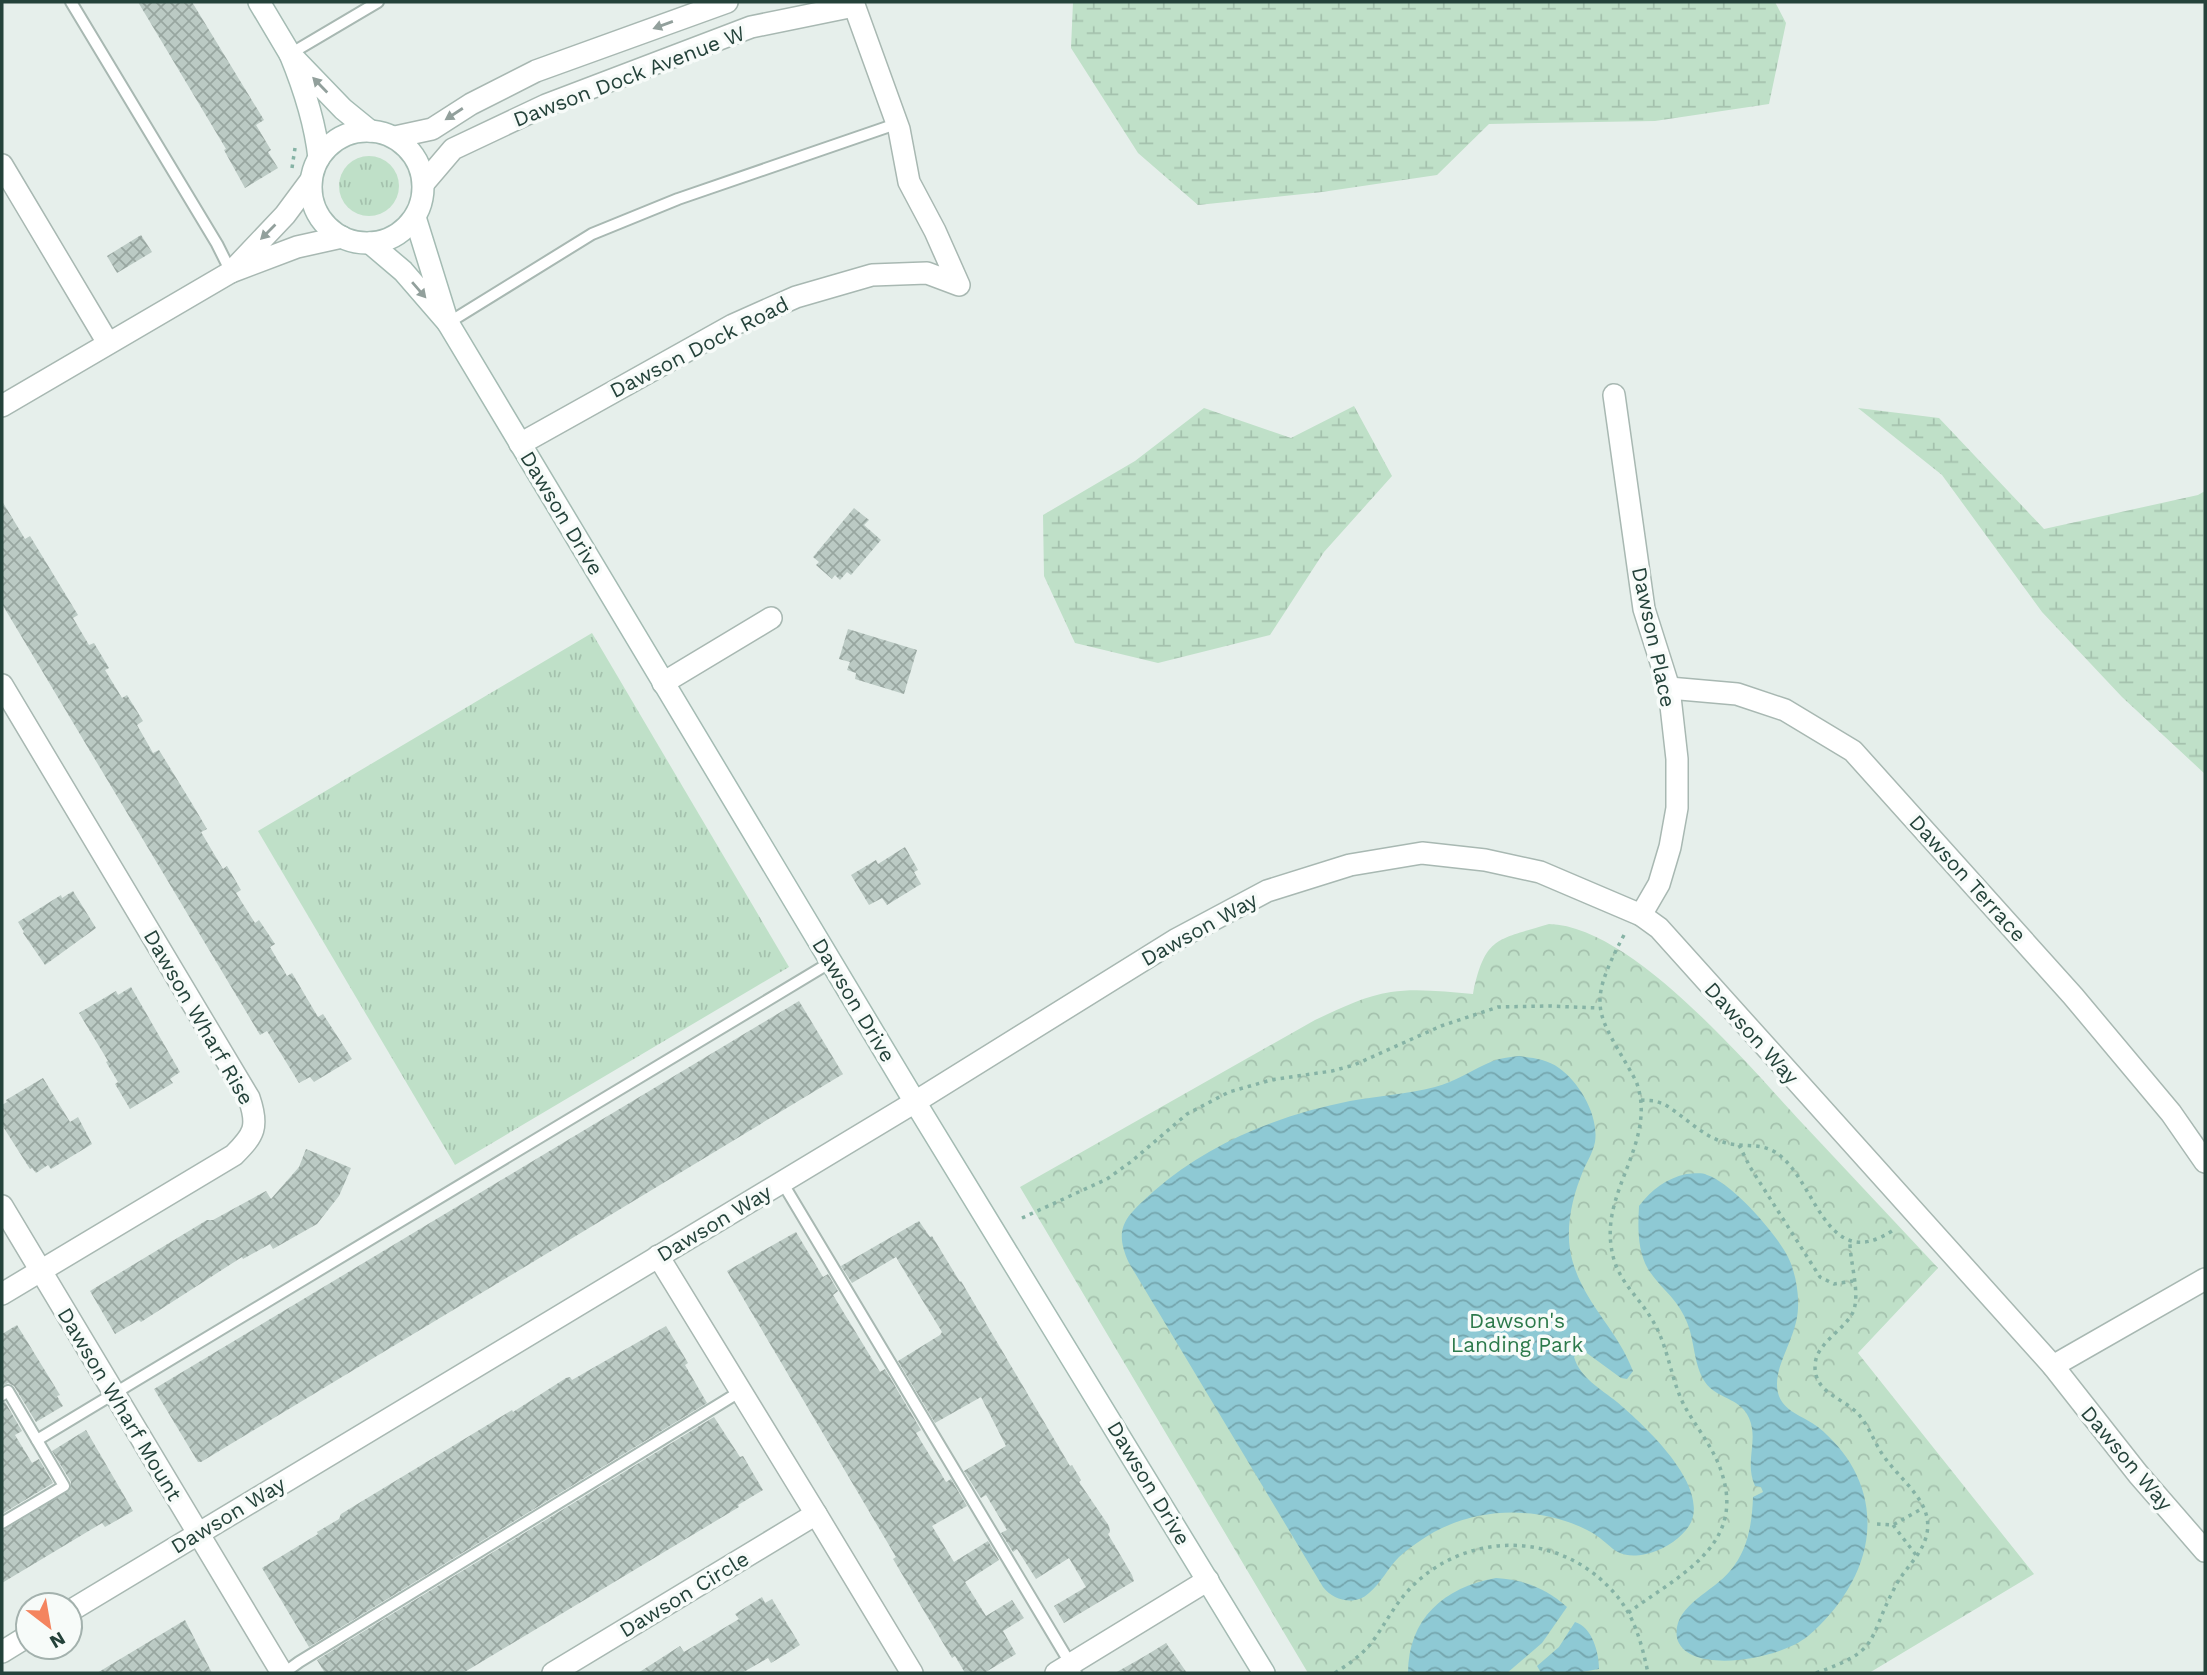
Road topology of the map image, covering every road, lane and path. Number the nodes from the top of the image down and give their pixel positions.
1 (71, 2) edge
2 (259, 2) edge
3 (378, 2) edge
4 (727, 2) edge
5 (853, 4) edge
6 (290, 54) junction
7 (897, 124) junction
8 (370, 131) junction
9 (395, 137) junction
10 (295, 138) dead end
11 (319, 158) junction
12 (2, 165) edge
13 (301, 178) junction
14 (424, 183) junction
15 (415, 217) junction
16 (342, 237) junction
17 (370, 243) junction
18 (231, 272) junction
19 (448, 323) junction
20 (108, 343) junction
21 (1614, 395) dead end
22 (2, 406) edge
23 (520, 444) junction
24 (771, 618) dead end
25 (663, 683) junction
26 (2, 685) edge
27 (1668, 688) junction
28 (1642, 915) junction
29 (1624, 934) dead end
30 (831, 962) junction
31 (1599, 1008) junction
32 (1641, 1100) junction
33 (915, 1102) junction
34 (1739, 1145) junction
35 (2205, 1162) edge
36 (782, 1182) junction
37 (2, 1206) edge
38 (1022, 1218) dead end
39 (1892, 1230) dead end
40 (1850, 1240) junction
41 (659, 1256) junction
42 (40, 1270) junction
43 (2205, 1279) edge
44 (1854, 1281) junction
45 (2, 1294) edge
46 (2053, 1366) junction
47 (741, 1391) junction
48 (2, 1395) edge
49 (115, 1395) junction
50 (37, 1440) junction
51 (1923, 1507) junction
52 (816, 1514) junction
53 (2, 1523) edge
54 (1877, 1524) dead end
55 (1893, 1525) junction
56 (197, 1534) junction
57 (2205, 1551) edge
58 (1916, 1555) junction
59 (1208, 1580) junction
60 (84, 1603) edge
61 (1629, 1613) junction
62 (1068, 1670) edge
63 (283, 1673) edge
64 (553, 1673) edge
65 (912, 1673) edge
66 (1264, 1673) edge
67 (1335, 1673) edge
68 (1648, 1673) edge
69 (1816, 1673) edge

1 - 18 lane
2 - 6 street
3 - 6 lane
4 -> 9 street
5 - 7 street, Dawson Dock Road
5 - 14 street, Dawson Dock Avenue W
8 -> 6 street
6 - 11 street
7 - 19 lane
7 - 23 street, Dawson Dock Road
8 - 9 street
8 - 11 street
9 - 14 street
10 - 13 path
11 - 13 street
12 - 20 street
13 - 16 street
13 -> 18 street
14 - 15 street
15 - 17 street
15 - 19 street, Dawson Drive
16 - 17 street
16 - 18 street
17 -> 19 street, Dawson Drive
18 - 20 street
19 - 23 street, Dawson Drive
20 - 22 street
21 - 27 street, Dawson Place
23 - 25 street, Dawson Drive
24 - 25 street
25 - 30 street, Dawson Drive
26 - 42 street, Dawson Wharf Rise
27 - 28 street, Dawson Place
27 - 35 street, Dawson Terrace
28 - 33 street, Dawson Way
28 - 46 street, Dawson Way
29 - 31 path
30 - 33 street, Dawson Drive
30 - 49 lane
31 - 32 path
31 - 38 path
32 - 34 path
32 - 61 path
33 - 36 street, Dawson Way
33 - 59 street, Dawson Drive
34 - 40 path
34 - 44 path
36 - 41 street, Dawson Way
36 - 62 lane
37 - 42 street, Dawson Wharf Mount
39 - 40 path
40 - 44 path
41 - 47 street
41 - 56 street, Dawson Way
42 - 45 street, Dawson Wharf Rise
42 - 49 street, Dawson Wharf Mount
43 - 46 street
44 - 51 path
46 - 57 street, Dawson Way
47 - 52 street
47 - 63 lane
48 - 50 lane
49 - 50 lane
49 - 56 street, Dawson Wharf Mount
50 - 53 lane
51 - 55 path
51 - 58 path
52 - 64 street, Dawson Circle
52 - 65 street
54 - 55 path
55 - 58 path
56 - 60 street, Dawson Way
56 - 63 street, Dawson Wharf Mount
58 - 69 path
59 - 62 street
59 - 66 street, Dawson Drive
61 - 67 path
61 - 68 path

